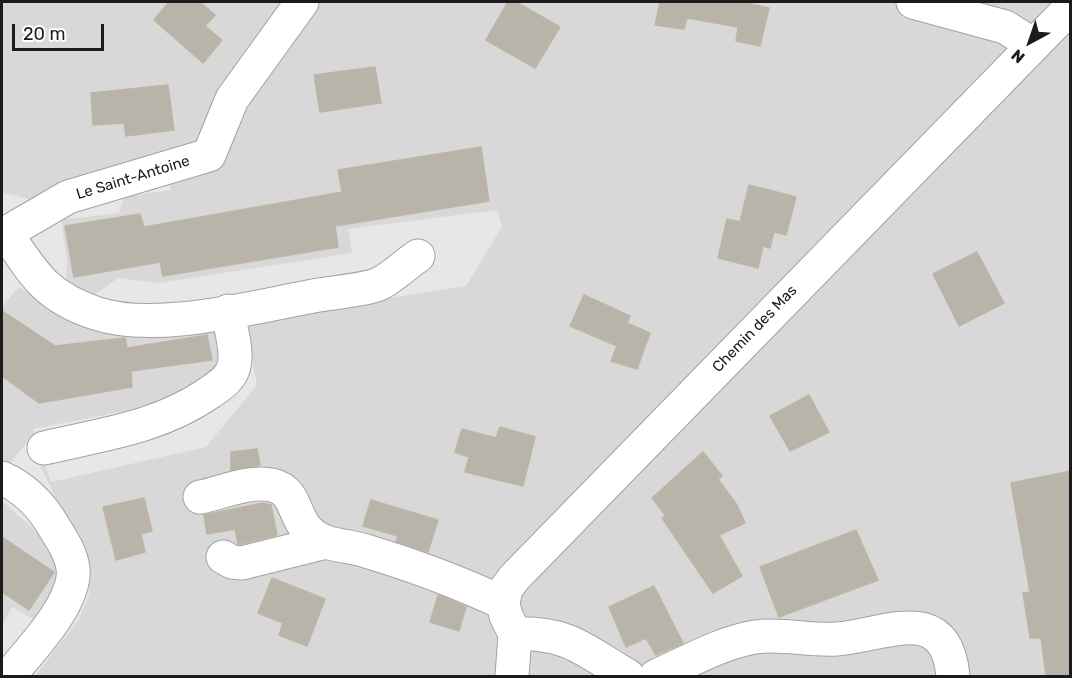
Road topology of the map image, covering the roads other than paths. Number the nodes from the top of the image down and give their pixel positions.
1 (302, 2) edge
2 (913, 2) edge
3 (1071, 8) edge
4 (1032, 44) junction
5 (4, 235) edge
6 (418, 256) dead end
7 (228, 311) junction
8 (44, 448) dead end
9 (2, 478) edge
10 (200, 497) dead end
11 (326, 542) junction
12 (223, 557) dead end
13 (503, 603) junction
14 (515, 634) junction
15 (9, 676) edge
16 (512, 676) edge
17 (628, 676) edge
18 (657, 676) edge
19 (953, 676) edge

1 - 5 street, Le Saint-Antoine
2 - 4 street
3 - 4 street, Chemin des Mas
4 - 13 street, Chemin des Mas
5 - 7 street, Le Saint-Antoine
6 - 7 street, Le Saint-Antoine
7 - 8 street
9 - 15 street
10 - 11 street
11 - 12 street
11 - 13 street
13 - 14 street
14 - 16 street
14 - 17 street
18 - 19 street

